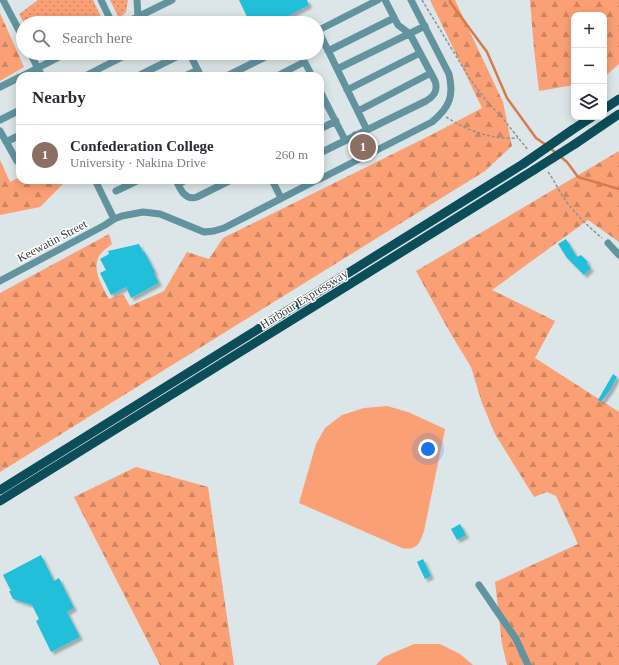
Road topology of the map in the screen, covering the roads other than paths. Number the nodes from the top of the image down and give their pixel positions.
1 (101, 0) edge
2 (137, 0) edge
3 (172, 0) edge
4 (378, 0) edge
5 (385, 0) edge
6 (411, 0) edge
7 (7, 1) edge
8 (109, 16) edge
9 (138, 16) edge
10 (140, 16) edge
11 (394, 18) junction
12 (16, 22) edge
13 (425, 26) junction
14 (324, 27) edge
15 (410, 34) junction
16 (324, 43) edge
17 (328, 51) junction
18 (420, 53) junction
19 (34, 60) edge
20 (53, 60) edge
21 (116, 60) edge
22 (170, 60) edge
23 (192, 60) edge
24 (259, 60) edge
25 (304, 62) joint
26 (38, 68) junction
27 (337, 70) junction
28 (30, 72) edge
29 (40, 72) edge
30 (93, 72) edge
31 (146, 72) edge
32 (198, 72) edge
33 (235, 72) edge
34 (285, 72) edge
35 (310, 72) edge
36 (431, 73) junction
37 (16, 79) edge
38 (0, 87) edge
39 (347, 90) junction
40 (619, 99) edge
41 (324, 105) edge
42 (607, 107) edge
43 (358, 111) junction
44 (16, 112) edge
45 (619, 114) edge
46 (0, 120) edge
47 (587, 120) edge
48 (336, 121) junction
49 (324, 127) edge
50 (367, 130) junction
51 (0, 131) edge
52 (355, 135) junction
53 (16, 137) edge
54 (346, 140) junction
55 (6, 142) junction
56 (324, 151) edge
57 (365, 156) junction
58 (16, 162) edge
59 (324, 177) edge
60 (98, 184) edge
61 (131, 184) edge
62 (178, 184) edge
63 (223, 184) edge
64 (274, 184) edge
65 (309, 184) edge
66 (116, 191) dead end
67 (281, 198) junction
68 (114, 219) junction
69 (608, 243) road end
70 (619, 255) edge
71 (0, 281) edge
72 (0, 490) edge
73 (0, 501) edge
74 (479, 585) dead end
75 (528, 665) edge

1 - 8 street
2 - 9 street
3 - 10 street
4 - 14 street
5 - 11 street
6 - 13 street
7 - 12 street
11 - 15 street
11 - 17 street
13 - 15 street
13 - 57 street
15 - 18 street
15 - 27 street
16 - 17 street
17 - 27 street
18 - 36 street
18 - 39 street
19 - 26 street
20 - 26 street
21 - 30 street
22 - 31 street
23 - 32 street
24 - 33 street
25 - 34 street
25 - 35 street
26 - 28 street
26 - 29 street
27 - 39 street
36 - 43 street
36 - 50 street
37 - 38 street
39 - 43 street
40 - 42 main road
41 - 48 street
43 - 50 street
44 - 46 street
45 - 73 main road, Harbour Expressway, bridge
47 - 72 main road, Harbour Expressway, bridge
48 - 49 street
48 - 54 street
50 - 52 street
51 - 55 street
52 - 54 street
52 - 57 street
53 - 55 street
54 - 56 street
55 - 58 street
57 - 59 street
60 - 68 street
61 - 66 street
62 - 63 street
64 - 67 street
65 - 67 street, Keewatin Street
67 - 68 street, Keewatin Street
68 - 71 street, Keewatin Street
69 - 70 street
74 - 75 street

